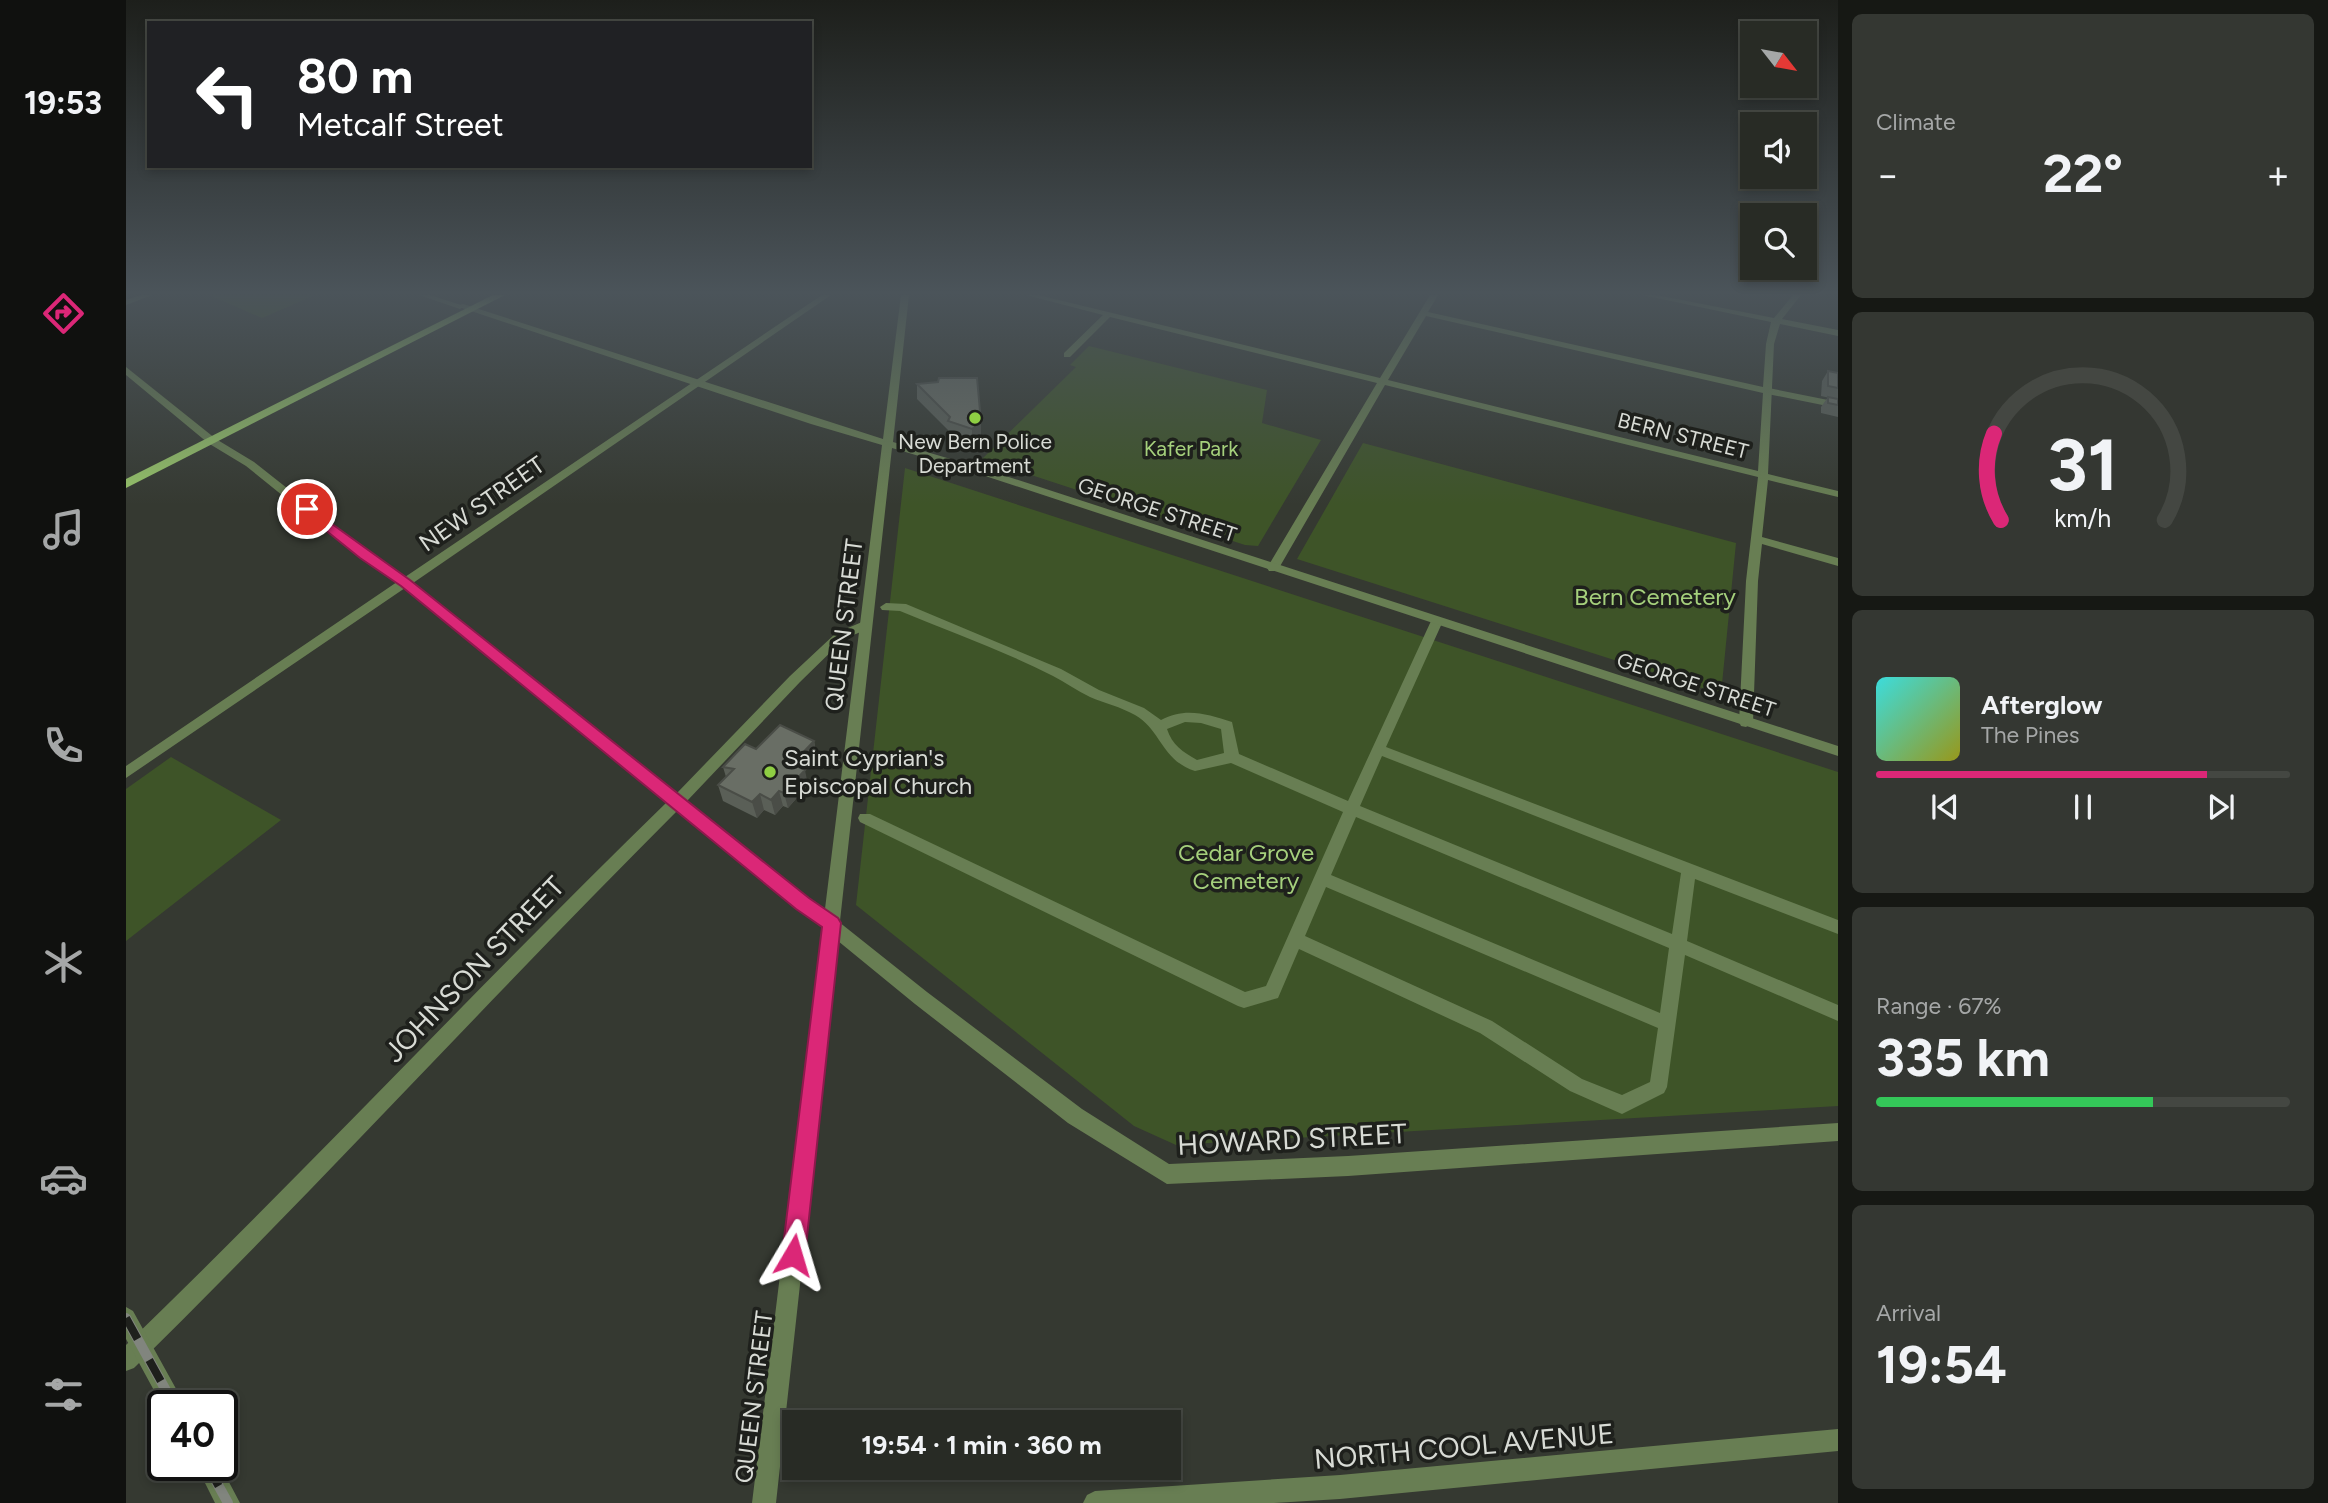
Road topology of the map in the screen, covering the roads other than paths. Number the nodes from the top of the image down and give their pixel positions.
1 (351, 365) edge
2 (639, 365) edge
3 (724, 365) edge
4 (897, 365) edge
5 (1320, 365) edge
6 (1391, 365) edge
7 (1654, 365) edge
8 (1769, 365) edge
9 (126, 370) edge
10 (1382, 380) junction
11 (696, 384) junction
12 (1768, 391) junction
13 (1838, 405) edge
14 (208, 437) junction
15 (888, 442) junction
16 (126, 473) edge
17 (1763, 475) junction
18 (126, 484) edge
19 (1838, 494) edge
20 (1757, 539) junction
21 (1838, 562) edge
22 (1273, 568) junction
23 (406, 583) junction
24 (886, 607) dead end
25 (1437, 621) junction
26 (866, 625) junction
27 (1746, 722) junction
28 (1160, 727) junction
29 (1378, 749) junction
30 (1838, 751) edge
31 (1232, 757) junction
32 (126, 773) edge
33 (677, 802) junction
34 (1352, 810) junction
35 (865, 818) dead end
36 (1689, 869) junction
37 (1323, 879) junction
38 (832, 923) junction
39 (1838, 927) edge
40 (1297, 940) junction
41 (1678, 943) junction
42 (1838, 1013) edge
43 (1667, 1024) junction
44 (1838, 1132) edge
45 (126, 1318) edge
46 (134, 1353) edge
47 (162, 1390) edge
48 (1838, 1440) edge
49 (216, 1481) edge
50 (228, 1503) edge
51 (765, 1503) edge
52 (1095, 1503) edge

1 - 14 main road
2 - 11 street, GEORGE STREET
3 - 11 street, NEW STREET
4 - 15 street, QUEEN STREET
5 - 10 street, BERN STREET
6 - 10 street
7 - 12 street
8 - 12 street
9 - 14 street, HOWARD STREET
10 - 17 street, BERN STREET
10 - 22 street
11 - 15 street, GEORGE STREET
11 - 23 street, NEW STREET
12 - 13 lane
12 - 17 street
14 - 16 main road
14 - 18 main road
14 - 23 street, HOWARD STREET
15 - 22 street, GEORGE STREET
15 - 26 street, QUEEN STREET
17 - 19 street, BERN STREET
17 - 20 street
20 - 21 street
20 - 27 street
22 - 25 street, GEORGE STREET
23 - 32 street, NEW STREET
23 - 33 street, HOWARD STREET
24 - 28 street
25 - 27 street, GEORGE STREET
25 - 29 street
26 - 33 street, JOHNSON STREET
26 - 38 street, QUEEN STREET
27 - 30 street, GEORGE STREET
28 - 31 street
28 - 31 street
29 - 34 street
29 - 36 street
31 - 34 street
33 - 38 street, HOWARD STREET
33 - 46 street, JOHNSON STREET
34 - 37 street
34 - 41 street
35 - 40 street
36 - 39 street
36 - 41 street
37 - 40 street
37 - 43 street
38 - 44 street, HOWARD STREET
38 - 51 street, QUEEN STREET
40 - 43 street
41 - 42 street
41 - 43 street
45 - 46 street
46 - 47 street
48 - 52 street, NORTH COOL AVENUE
49 - 50 street

